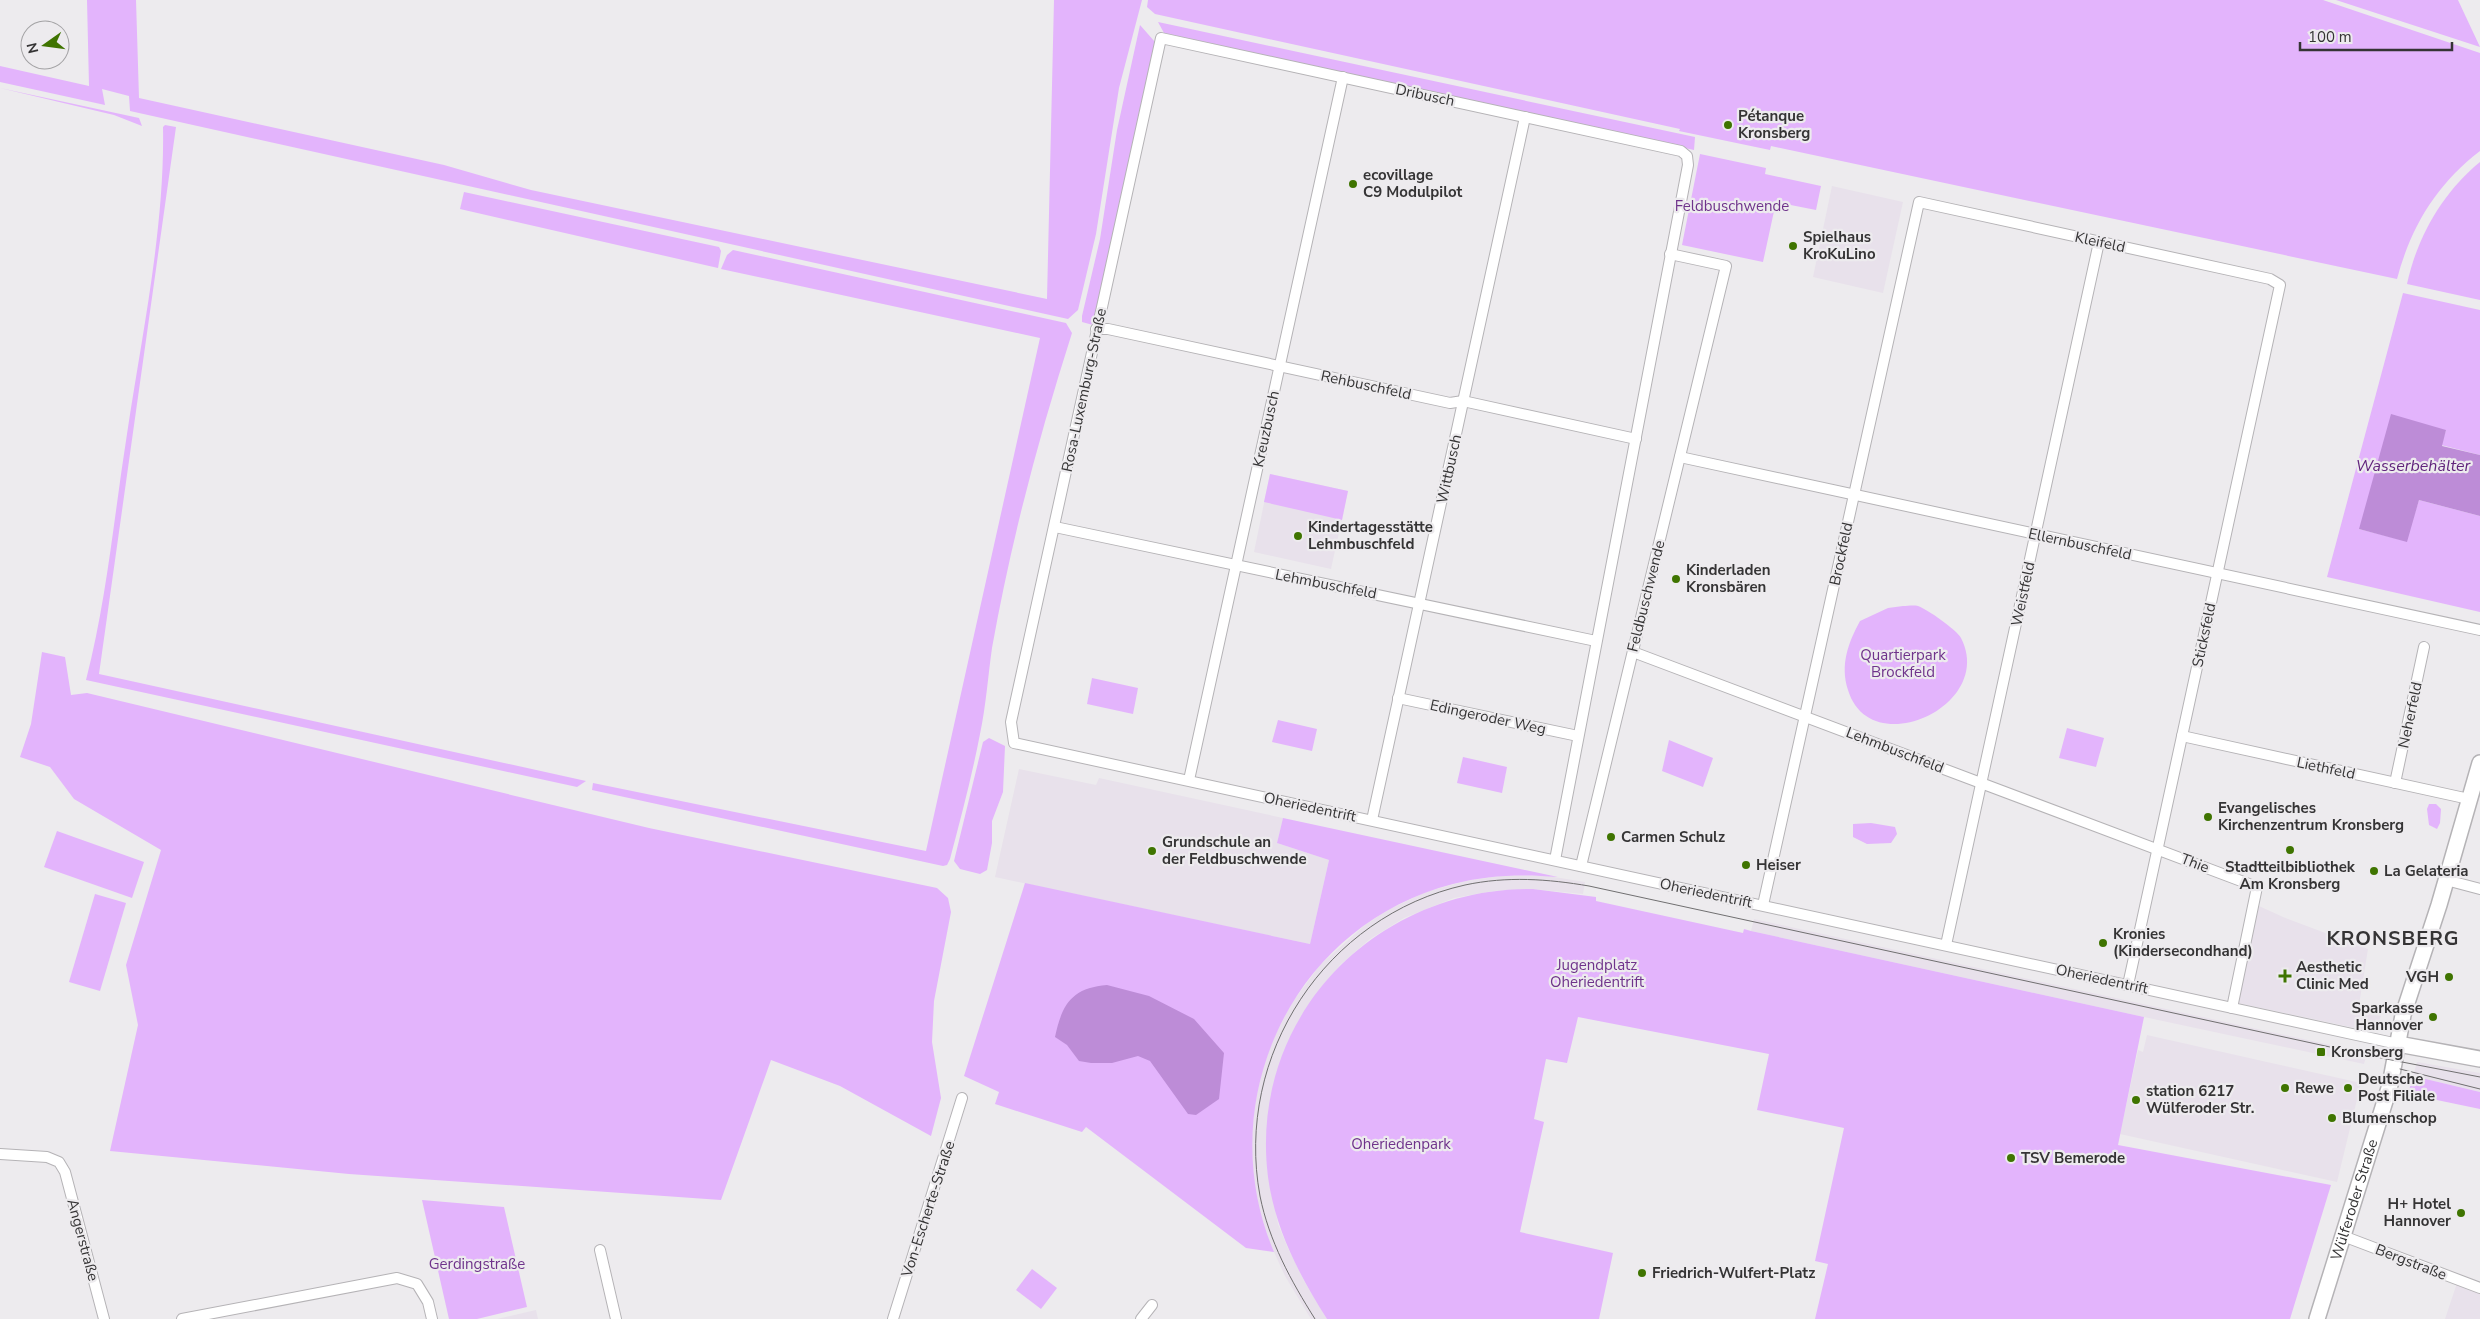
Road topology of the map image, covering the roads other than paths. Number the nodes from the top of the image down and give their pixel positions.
1 (1161, 38) joint
2 (1343, 78) junction
3 (1526, 117) junction
4 (1919, 202) joint
5 (2099, 242) junction
6 (1670, 254) junction
7 (2280, 285) joint
8 (1096, 329) junction
9 (1279, 366) junction
10 (1463, 402) junction
11 (1636, 439) junction
12 (1680, 457) junction
13 (1854, 494) junction
14 (1055, 527) junction
15 (2036, 534) junction
16 (1237, 567) junction
17 (2217, 574) junction
18 (1419, 603) junction
19 (2480, 630) edge
20 (1596, 641) junction
21 (2424, 647) dead end
22 (1633, 652) junction
23 (1398, 698) junction
24 (1805, 716) junction
25 (1578, 736) junction
26 (2182, 736) junction
27 (1014, 743) joint
28 (2480, 763) edge
29 (1189, 780) junction
30 (1982, 782) junction
31 (2395, 783) junction
32 (2469, 799) junction
33 (1372, 820) junction
34 (2158, 848) junction
35 (1555, 860) junction
36 (1581, 866) junction
37 (2446, 880) junction
38 (2480, 889) edge
39 (1763, 906) junction
40 (1946, 945) junction
41 (2128, 985) junction
42 (2232, 1008) junction
43 (2398, 1044) junction
44 (2480, 1059) edge
45 (962, 1098) dead end
46 (0, 1154) edge
47 (2343, 1236) junction
48 (600, 1250) dead end
49 (2480, 1288) edge
50 (1152, 1305) dead end
51 (104, 1319) edge
52 (182, 1319) edge
53 (432, 1319) edge
54 (616, 1319) edge
55 (893, 1319) edge
56 (1140, 1319) edge
57 (2317, 1319) edge

1 - 2 street, Dribusch
1 - 8 street, Rosa-Luxemburg-Straße
2 - 3 street, Dribusch
2 - 9 street, Kreuzbusch
3 - 6 street, Dribusch
3 - 10 street, Wittbusch
4 - 5 street, Kleifeld
4 - 13 street, Brockfeld
5 - 7 street, Kleifeld
5 - 15 street, Weistfeld
6 - 11 street
6 - 12 street, Feldbuschwende
7 - 17 street, Sticksfeld
8 - 9 street, Rehbuschfeld
8 - 14 street, Rosa-Luxemburg-Straße
9 - 10 street, Rehbuschfeld
9 - 16 street, Kreuzbusch
10 - 11 street, Rehbuschfeld
10 - 18 street, Wittbusch
11 - 20 street
12 - 13 street, Ellernbuschfeld
12 - 22 street, Feldbuschwende
13 - 15 street, Ellernbuschfeld
13 - 24 street, Brockfeld
14 - 16 street, Lehmbuschfeld
14 - 27 street, Rosa-Luxemburg-Straße
15 - 17 street, Ellernbuschfeld
15 - 30 street, Weistfeld
16 - 18 street, Lehmbuschfeld
16 - 29 street, Kreuzbusch
17 - 19 street, Ellernbuschfeld
17 - 26 street, Sticksfeld
18 - 20 street, Lehmbuschfeld
18 - 23 street, Wittbusch
20 - 25 street
21 - 31 street, Neherfeld
22 - 24 street, Lehmbuschfeld
22 - 36 street, Feldbuschwende
23 - 25 street, Edingeroder Weg
23 - 33 street, Wittbusch
24 - 30 street, Lehmbuschfeld
24 - 39 street, Brockfeld
25 - 35 street
26 - 31 street, Liethfeld
26 - 34 street, Sticksfeld
27 - 29 street, Oheriedentrift
28 - 32 main road, Wülferoder Straße
29 - 33 street, Oheriedentrift
30 - 34 street, Lehmbuschfeld
30 - 40 street, Weistfeld
31 - 32 street, Liethfeld
32 - 37 main road, Wülferoder Straße
33 - 35 street, Oheriedentrift
34 - 41 street, Sticksfeld
34 - 42 street, Thie
35 - 36 street, Oheriedentrift
36 - 39 street, Oheriedentrift
37 - 38 street
37 - 43 main road, Wülferoder Straße
39 - 40 street, Oheriedentrift
40 - 41 street, Oheriedentrift
41 - 42 street, Oheriedentrift
42 - 43 street, Oheriedentrift
43 - 44 main road
43 - 47 main road, Wülferoder Straße
45 - 55 street, Von-Escherte-Straße
46 - 51 street, Angerstraße
47 - 49 street, Bergstraße
47 - 57 main road, Wülferoder Straße
48 - 54 street
50 - 56 street
52 - 53 street

